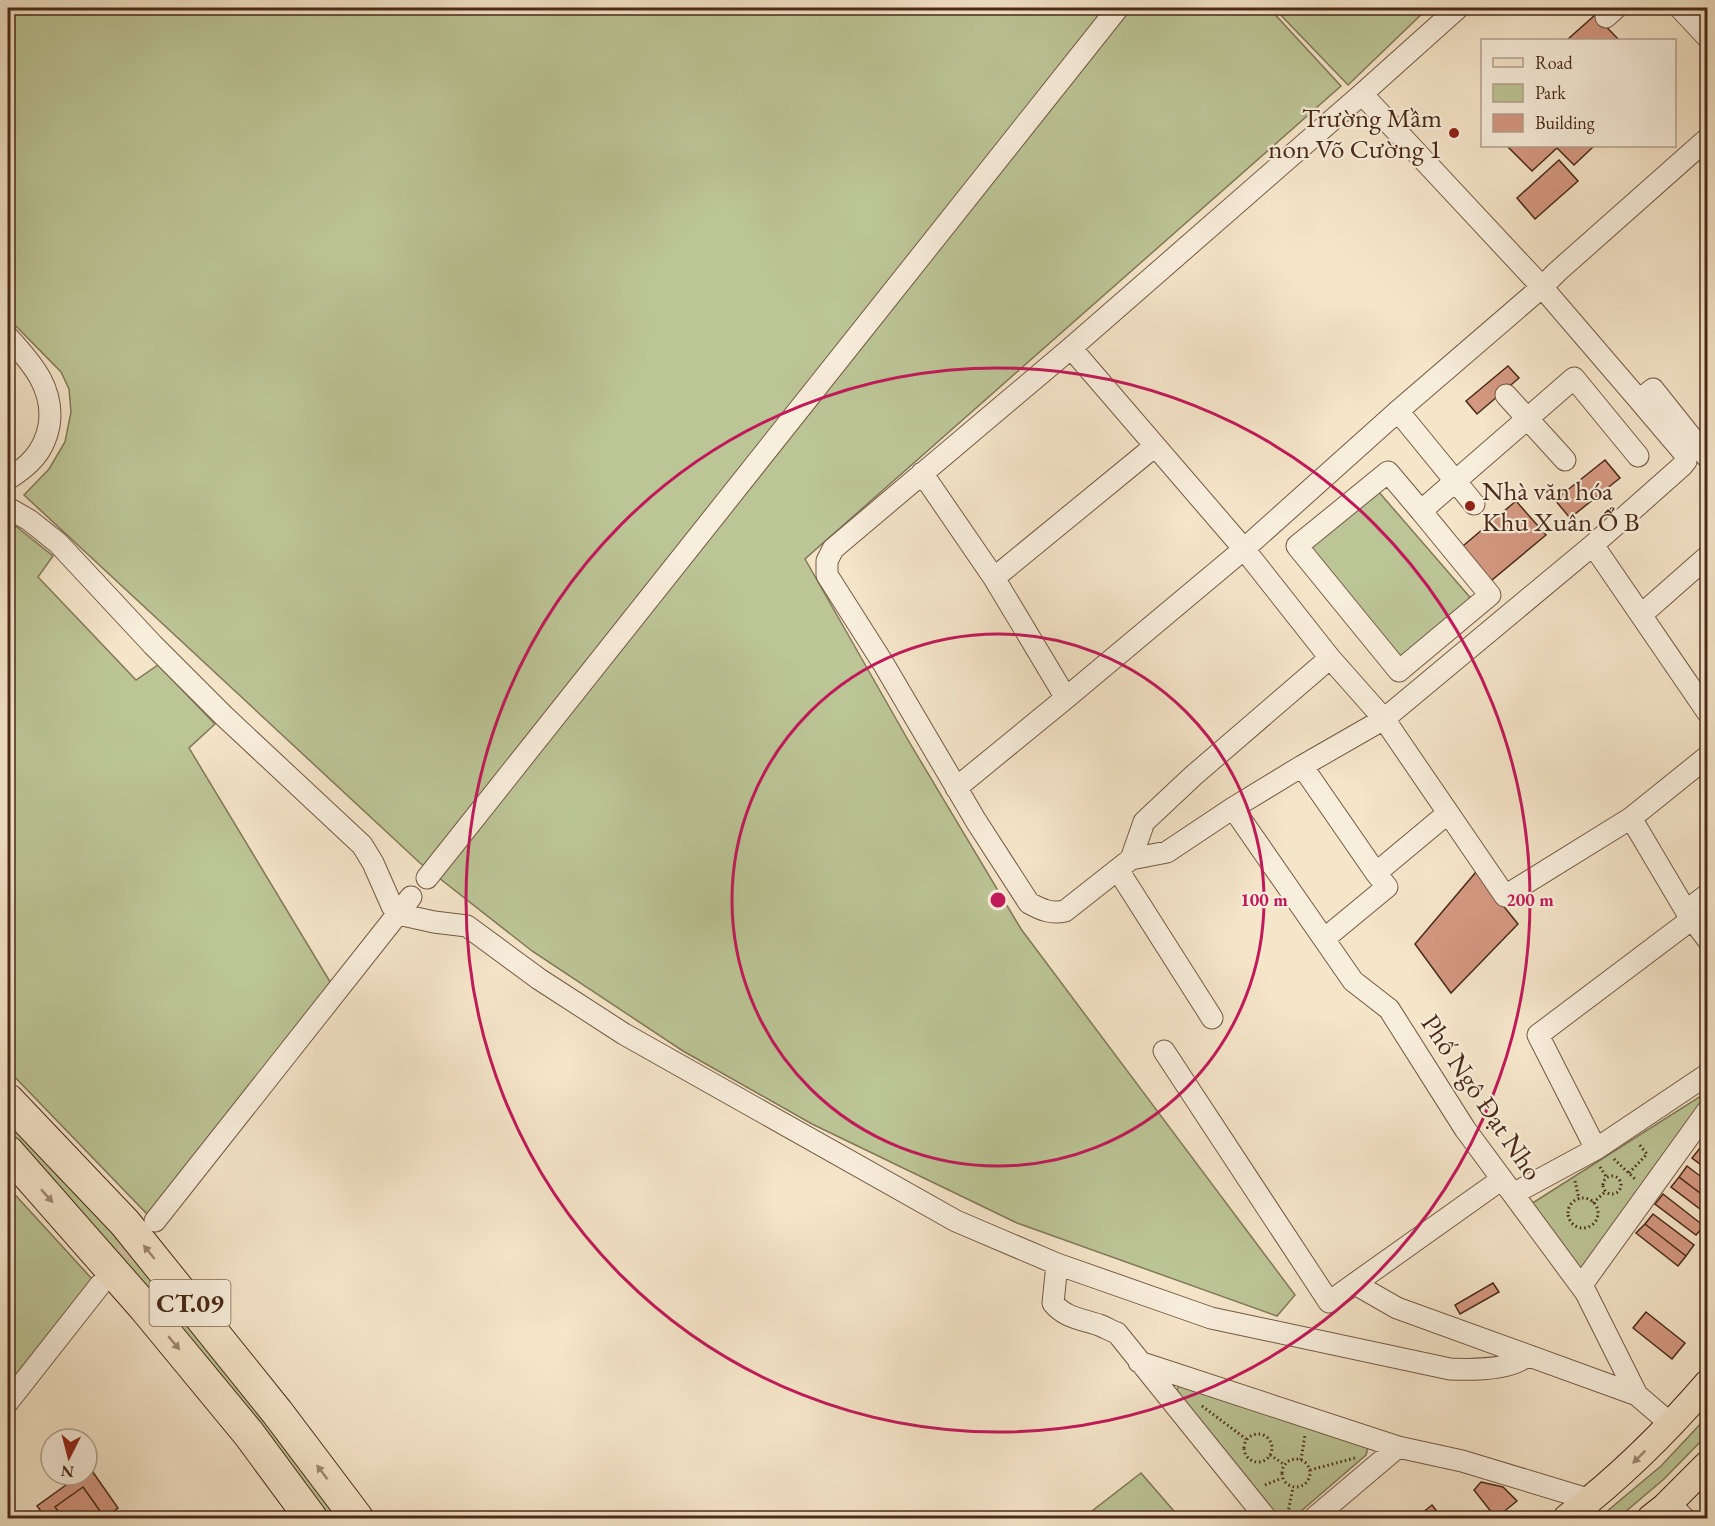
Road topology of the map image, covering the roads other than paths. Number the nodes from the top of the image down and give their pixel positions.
1 (1118, 8) edge
2 (1458, 8) edge
3 (1680, 8) edge
4 (1707, 38) edge
5 (1362, 94) junction
6 (1707, 138) edge
7 (1542, 287) junction
8 (8, 338) edge
9 (1071, 348) junction
10 (1506, 395) dead end
11 (1639, 400) junction
12 (1398, 411) junction
13 (1527, 418) junction
14 (1155, 446) junction
15 (1638, 456) dead end
16 (1707, 458) edge
17 (1565, 459) dead end
18 (922, 473) junction
19 (8, 479) edge
20 (1455, 480) junction
21 (1474, 504) dead end
22 (8, 508) edge
23 (1421, 511) junction
24 (1593, 545) junction
25 (1244, 549) junction
26 (1707, 556) edge
27 (994, 578) junction
28 (1641, 615) junction
29 (1330, 658) junction
30 (1066, 698) junction
31 (1707, 713) edge
32 (1384, 719) junction
33 (1707, 756) edge
34 (1302, 766) junction
35 (956, 788) junction
36 (1233, 808) junction
37 (1448, 813) junction
38 (1631, 818) junction
39 (1125, 864) junction
40 (1376, 873) junction
41 (427, 878) dead end
42 (1707, 894) edge
43 (411, 897) dead end
44 (398, 914) junction
45 (1689, 915) junction
46 (1324, 939) junction
47 (1707, 940) edge
48 (1212, 1018) dead end
49 (1164, 1051) dead end
50 (1707, 1074) edge
51 (8, 1100) edge
52 (1707, 1110) edge
53 (8, 1152) edge
54 (1602, 1157) junction
55 (1507, 1186) junction
56 (155, 1221) tunnel mouth
57 (1057, 1264) junction
58 (1355, 1284) junction
59 (100, 1285) tunnel mouth
60 (1581, 1286) junction
61 (1527, 1356) junction
62 (1138, 1362) junction
63 (1707, 1383) edge
64 (1637, 1395) junction
65 (8, 1402) edge
66 (1671, 1425) junction
67 (1398, 1446) junction
68 (1707, 1464) edge
69 (1591, 1500) junction
70 (1668, 1513) edge
71 (311, 1518) edge
72 (357, 1518) edge
73 (1266, 1518) edge
74 (1314, 1518) edge
75 (1567, 1518) edge

1 - 41 street
2 - 5 street
3 - 4 street
5 - 7 street
5 - 9 street
6 - 7 street
7 - 11 street
7 - 12 street
8 - 19 street
9 - 14 street
9 - 18 street
10 - 13 street
11 - 16 street
11 - 24 street
12 - 20 street
12 - 25 street
13 - 15 street
13 - 17 street
13 - 20 street
14 - 25 street
14 - 27 street
18 - 27 street
18 - 35 street
20 - 21 street
20 - 23 street
22 - 44 street
23 - 23 street
24 - 28 street
24 - 32 street
25 - 29 street
25 - 30 street
26 - 28 street
27 - 30 street
28 - 31 street
29 - 32 street
29 - 39 street
30 - 35 street
32 - 34 street
32 - 37 street
33 - 38 street
34 - 36 street
34 - 40 street
35 - 39 street
36 - 39 street
36 - 46 street, Phố Ngô Đạt Nho
37 - 38 street
37 - 40 street
38 - 45 street
39 - 48 street
40 - 46 street
42 - 45 street
43 - 44 street
44 - 56 street
44 - 57 street
45 - 47 street
45 - 54 street
46 - 55 street, Phố Ngô Đạt Nho
49 - 58 street
50 - 54 street
72 -> 51 highway, CT.09
52 - 60 street
53 -> 71 highway, CT.09
54 - 55 street
55 - 58 street
55 - 60 street, Phố Ngô Đạt Nho
57 - 61 street
57 - 62 street
58 - 61 street
59 - 65 street
60 - 64 street, Phố Ngô Đạt Nho
61 - 64 street
62 - 67 street
62 - 73 street
63 - 66 main road
64 - 66 street, Phố Ngô Đạt Nho
66 -> 69 main road
67 - 69 street
67 - 74 street
68 - 70 main road
69 - 75 main road

